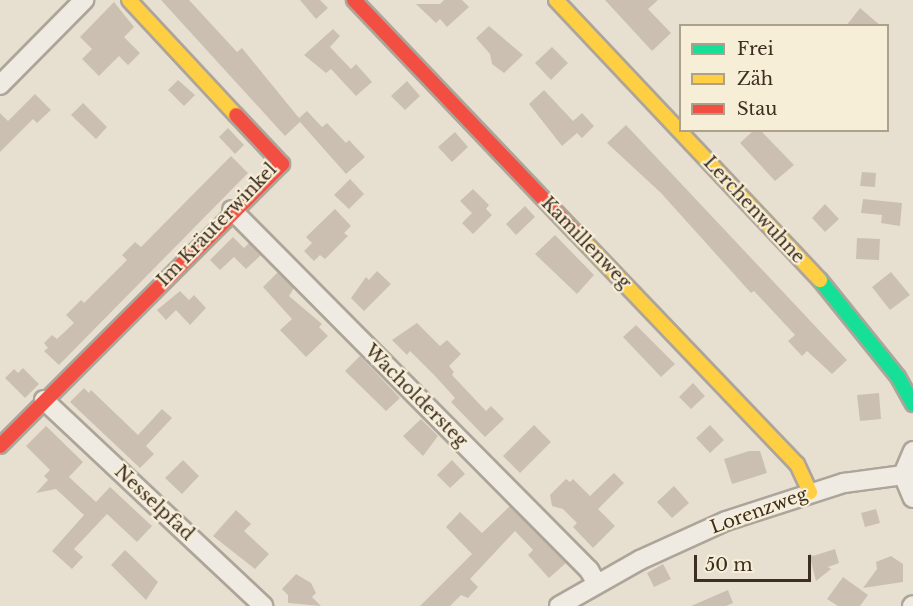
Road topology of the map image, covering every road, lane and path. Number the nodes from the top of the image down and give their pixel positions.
1 (84, 0) edge
2 (129, 0) edge
3 (354, 0) edge
4 (556, 0) edge
5 (0, 85) edge
6 (679, 130) edge
7 (680, 132) edge
8 (232, 210) junction
9 (44, 400) junction
10 (913, 404) edge
11 (0, 446) edge
12 (913, 451) edge
13 (903, 475) junction
14 (810, 492) junction
15 (913, 498) edge
16 (597, 584) junction
17 (263, 606) edge
18 (560, 606) edge

1 - 5 street
2 - 8 street, Im Kräuterwinkel
3 - 14 street, Kamillenweg
4 - 6 street, Lerchenwuhne
7 - 10 street, Lerchenwuhne
8 - 9 street, Im Kräuterwinkel
8 - 16 street, Wacholdersteg
9 - 11 street, Im Kräuterwinkel
9 - 17 street, Nesselpfad
12 - 13 street
13 - 14 street, Lorenzweg
13 - 15 street
14 - 16 street, Lorenzweg
16 - 18 street, Lorenzweg

